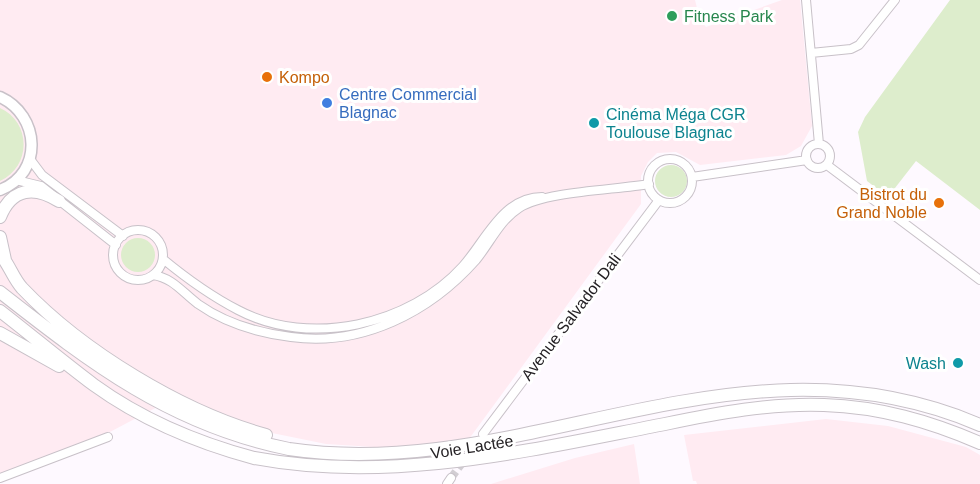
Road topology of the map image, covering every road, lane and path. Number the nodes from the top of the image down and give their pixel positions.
1 (806, 0) edge
2 (895, 0) edge
3 (811, 53) junction
4 (0, 97) edge
5 (819, 144) junction
6 (30, 159) junction
7 (807, 160) junction
8 (827, 165) junction
9 (692, 177) junction
10 (16, 180) junction
11 (648, 184) junction
12 (0, 190) edge
13 (550, 198) junction
14 (659, 200) junction
15 (59, 201) junction
16 (0, 217) edge
17 (123, 236) junction
18 (0, 237) edge
19 (116, 245) junction
20 (2, 257) edge
21 (163, 259) junction
22 (153, 275) junction
23 (980, 278) edge
24 (0, 292) edge
25 (0, 310) edge
26 (351, 325) junction
27 (289, 326) junction
28 (0, 333) edge
29 (273, 334) junction
30 (329, 340) junction
31 (68, 364) junction
32 (980, 425) edge
33 (483, 434) tunnel mouth
34 (108, 437) dead end
35 (980, 443) edge
36 (318, 454) junction
37 (0, 478) edge

1 - 3 street
2 - 3 street
3 - 5 street
4 - 6 main road
5 - 7 street
5 - 8 street
6 - 10 main road
6 - 17 street
7 - 8 street
7 - 9 street
8 - 23 street
9 - 11 street
9 - 14 street
10 - 12 main road
10 - 15 street
11 - 13 street
11 - 14 street
13 - 26 street
13 - 30 street
14 - 33 street, Avenue Salvador Dali
15 - 16 highway
15 - 19 street
17 - 19 street
17 - 21 street
18 - 20 highway
19 - 22 street
20 - 36 highway
21 - 22 street
21 - 27 street
22 - 29 street
24 - 36 highway, Voie Lactée
25 - 31 highway, Voie Lactée
26 - 27 street
26 - 30 street
27 - 29 street
28 - 31 highway
29 - 30 street
31 - 35 highway, Voie Lactée
32 - 36 highway, Voie Lactée
34 - 37 street

